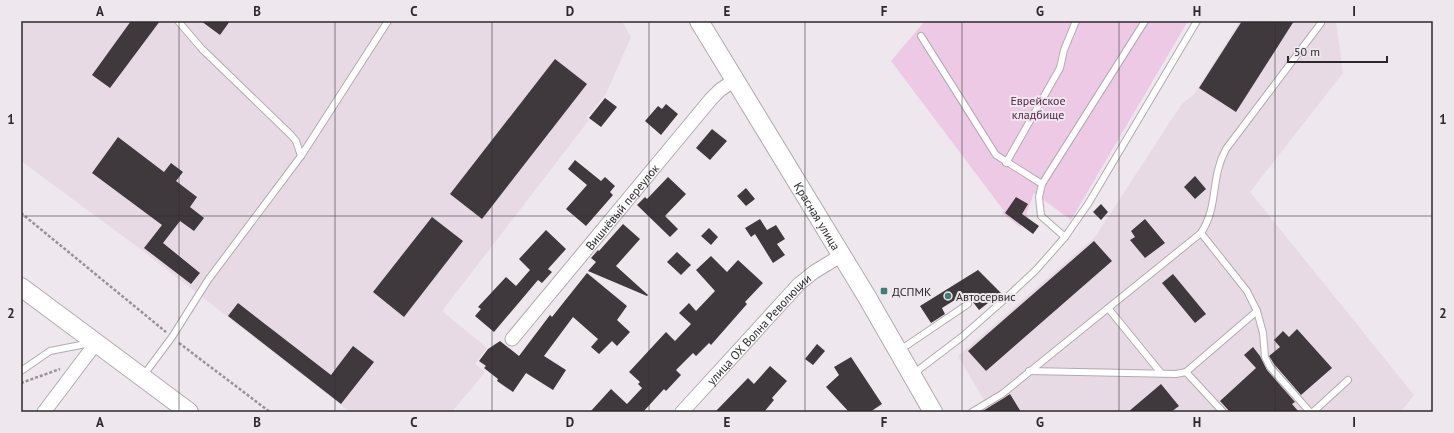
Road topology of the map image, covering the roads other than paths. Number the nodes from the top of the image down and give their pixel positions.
1 (178, 21) edge
2 (388, 21) edge
3 (699, 21) edge
4 (1076, 21) edge
5 (1145, 21) edge
6 (1197, 21) edge
7 (1321, 23) dead end
8 (921, 36) dead end
9 (736, 79) junction
10 (301, 156) junction
11 (1006, 163) junction
12 (1042, 184) junction
13 (1201, 233) junction
14 (1065, 237) junction
15 (842, 255) junction
16 (21, 287) edge
17 (968, 304) dead end
18 (1108, 308) junction
19 (1256, 312) junction
20 (512, 339) dead end
21 (96, 343) junction
22 (898, 351) junction
23 (21, 371) edge
24 (1029, 372) junction
25 (1186, 372) junction
26 (1161, 373) junction
27 (912, 375) junction
28 (142, 377) junction
29 (1348, 380) dead end
30 (44, 412) edge
31 (189, 412) edge
32 (682, 412) edge
33 (933, 412) edge
34 (972, 412) edge
35 (1222, 412) edge
36 (1311, 412) edge

1 - 10 lane
2 - 10 lane
3 - 9 street, Красная улица
4 - 11 lane
5 - 12 lane
6 - 14 lane
7 - 13 lane
8 - 11 lane
9 - 15 street, Красная улица
9 - 20 street, Вишнёвый переулок
10 - 28 lane
11 - 12 lane
12 - 14 lane
13 - 18 lane
13 - 19 lane
14 - 27 lane
15 - 22 street, Красная улица
15 - 32 street, улица ОХ Волна Революции
16 - 21 street
17 - 22 lane
18 - 24 lane
18 - 26 lane
19 - 25 lane
19 - 36 lane
21 - 23 lane
21 - 28 street
21 - 30 street
22 - 27 street, Красная улица
24 - 26 lane
24 - 34 lane
25 - 26 lane
25 - 35 lane
27 - 33 street, Красная улица
28 - 31 street
29 - 36 lane

